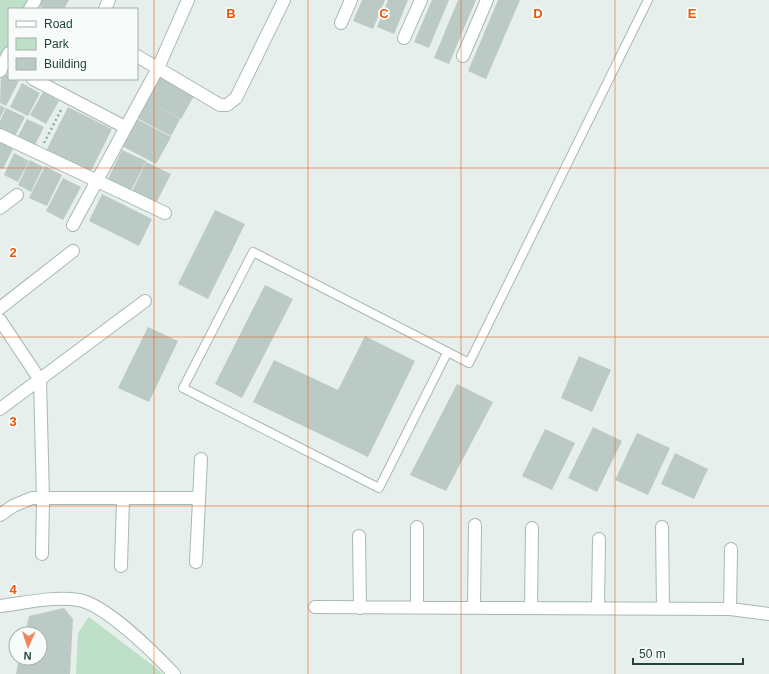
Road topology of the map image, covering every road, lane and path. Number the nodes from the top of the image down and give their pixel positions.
1 (188, 0) edge
2 (284, 0) edge
3 (351, 0) edge
4 (421, 0) edge
5 (487, 0) edge
6 (648, 0) edge
7 (341, 23) dead end
8 (404, 38) dead end
9 (463, 56) dead end
10 (138, 57) edge
11 (158, 68) junction
12 (35, 80) edge
13 (68, 97) junction
14 (125, 127) junction
15 (0, 136) edge
16 (38, 154) junction
17 (95, 182) junction
18 (17, 195) dead end
19 (0, 208) edge
20 (165, 213) dead end
21 (73, 225) dead end
22 (73, 251) dead end
23 (145, 301) dead end
24 (0, 308) edge
25 (0, 320) edge
26 (447, 352) junction
27 (40, 380) junction
28 (0, 409) edge
29 (201, 459) dead end
30 (123, 498) junction
31 (199, 498) junction
32 (43, 499) junction
33 (0, 515) edge
34 (475, 525) dead end
35 (662, 527) dead end
36 (417, 528) dead end
37 (532, 528) dead end
38 (358, 536) dead end
39 (599, 539) dead end
40 (731, 549) dead end
41 (42, 554) dead end
42 (196, 562) dead end
43 (121, 566) dead end
44 (0, 606) edge
45 (315, 608) dead end
46 (360, 608) junction
47 (417, 608) junction
48 (474, 608) junction
49 (531, 608) junction
50 (598, 608) junction
51 (663, 609) junction
52 (730, 609) junction
53 (769, 614) edge
54 (174, 674) edge

1 - 11 street
2 - 11 street
3 - 7 street
4 - 8 street
5 - 9 street
6 - 26 lane
10 - 11 street
11 - 14 street
12 - 13 street
13 - 14 street
13 - 16 path
14 - 17 street
15 - 16 street
16 - 17 street
17 - 20 street
17 - 21 street
18 - 19 street
22 - 24 street
23 - 27 street
25 - 27 street
26 - 26 lane
27 - 28 street
27 - 32 street
29 - 31 street
30 - 31 street
30 - 32 street
30 - 43 street
31 - 42 street
32 - 33 street
32 - 41 street
34 - 48 street
35 - 51 street
36 - 47 street
37 - 49 street
38 - 46 street
39 - 50 street
40 - 52 street
44 - 54 street
45 - 46 street
46 - 47 street
47 - 48 street
48 - 49 street
49 - 50 street
50 - 51 street
51 - 52 street
52 - 53 street

